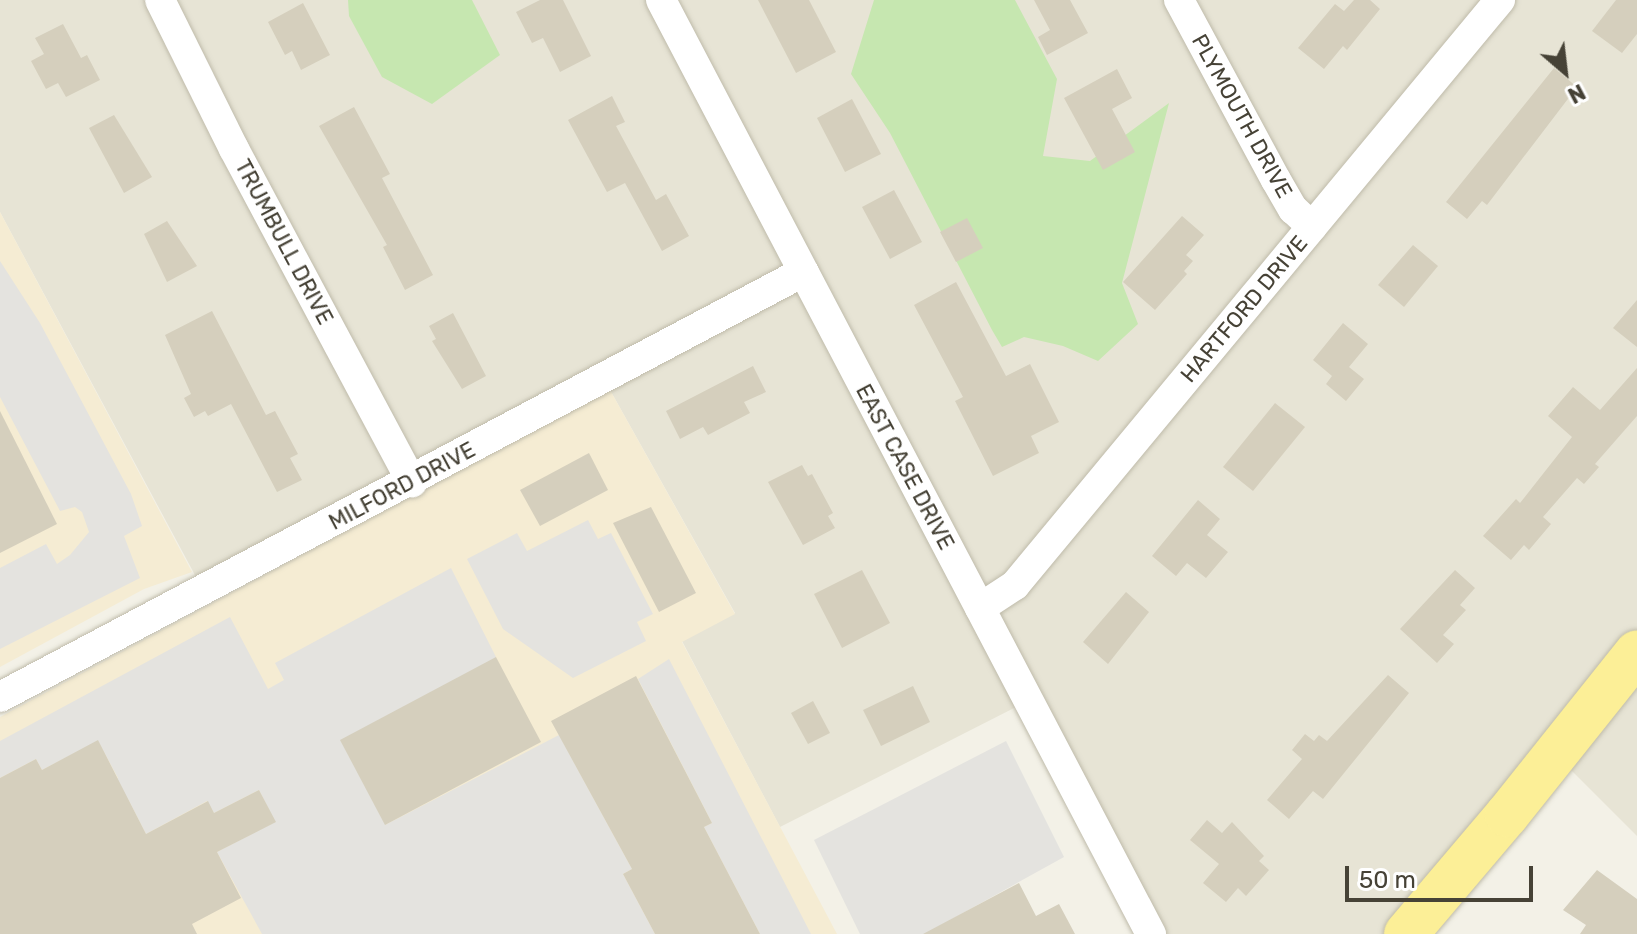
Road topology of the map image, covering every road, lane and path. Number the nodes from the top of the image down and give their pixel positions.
1 (160, 0) edge
2 (661, 0) edge
3 (1179, 0) edge
4 (1500, 0) edge
5 (1312, 227) junction
6 (803, 272) junction
7 (412, 482) junction
8 (980, 608) junction
9 (1637, 652) edge
10 (0, 697) edge
11 (1151, 934) edge
12 (1406, 934) edge

1 - 7 street, TRUMBULL DRIVE
2 - 6 street, EAST CASE DRIVE
3 - 5 street, PLYMOUTH DRIVE
4 - 5 street, HARTFORD DRIVE
5 - 8 street, HARTFORD DRIVE
6 - 7 street, MILFORD DRIVE
6 - 8 street, EAST CASE DRIVE
7 - 10 street, MILFORD DRIVE
8 - 11 street, EAST CASE DRIVE
9 - 12 main road

